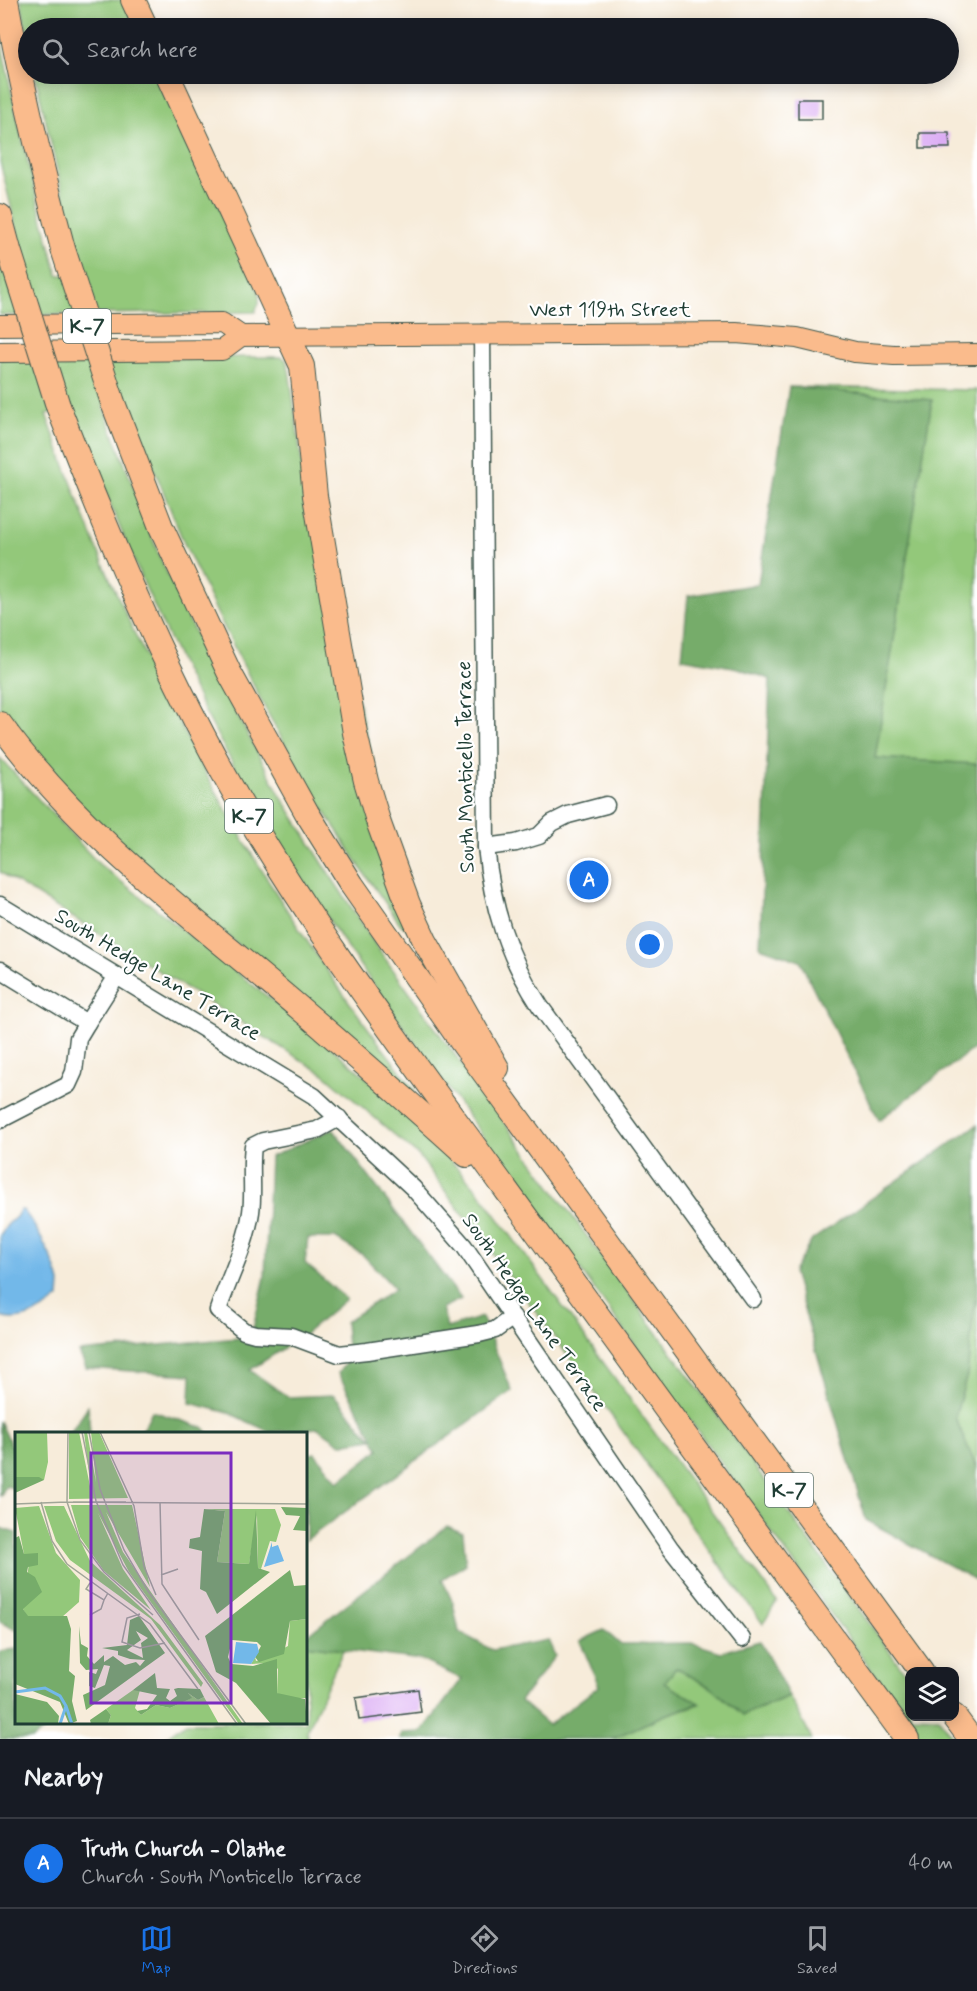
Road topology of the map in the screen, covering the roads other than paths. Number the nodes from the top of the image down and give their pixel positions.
1 (6, 0) edge
2 (133, 0) edge
3 (141, 18) edge
4 (18, 59) edge
5 (23, 84) edge
6 (172, 84) edge
7 (0, 216) edge
8 (0, 325) edge
9 (482, 333) junction
10 (287, 335) junction
11 (241, 336) junction
12 (0, 352) edge
13 (977, 354) edge
14 (0, 724) edge
15 (606, 805) dead end
16 (486, 847) junction
17 (0, 905) edge
18 (0, 970) edge
19 (117, 976) junction
20 (87, 1023) junction
21 (339, 1118) junction
22 (0, 1120) edge
23 (548, 1160) junction
24 (506, 1189) junction
25 (753, 1299) dead end
26 (513, 1317) junction
27 (742, 1640) dead end
28 (919, 1667) edge
29 (958, 1721) edge
30 (907, 1739) edge
31 (971, 1739) edge

1 - 4 highway, K-7, bridge
2 - 3 highway
5 - 23 highway, K-7, bridge
6 - 10 highway
7 - 24 highway, K-7, bridge
8 - 11 main road, West 119th Street
9 - 10 main road, West 119th Street
9 - 13 main road, West 119th Street
9 - 16 street, South Monticello Terrace
10 - 11 main road, West 119th Street
10 - 23 highway
11 - 12 main road, West 119th Street
14 - 24 highway
15 - 16 street
16 - 25 street, South Monticello Terrace
17 - 19 street, South Hedge Lane Terrace
18 - 20 street
19 - 20 street
19 - 21 street, South Hedge Lane Terrace
20 - 22 street
21 - 26 street, South Hedge Lane Terrace
21 - 26 street
23 - 28 highway, K-7
24 - 30 highway, K-7
26 - 27 street, South Hedge Lane Terrace
29 - 31 highway

